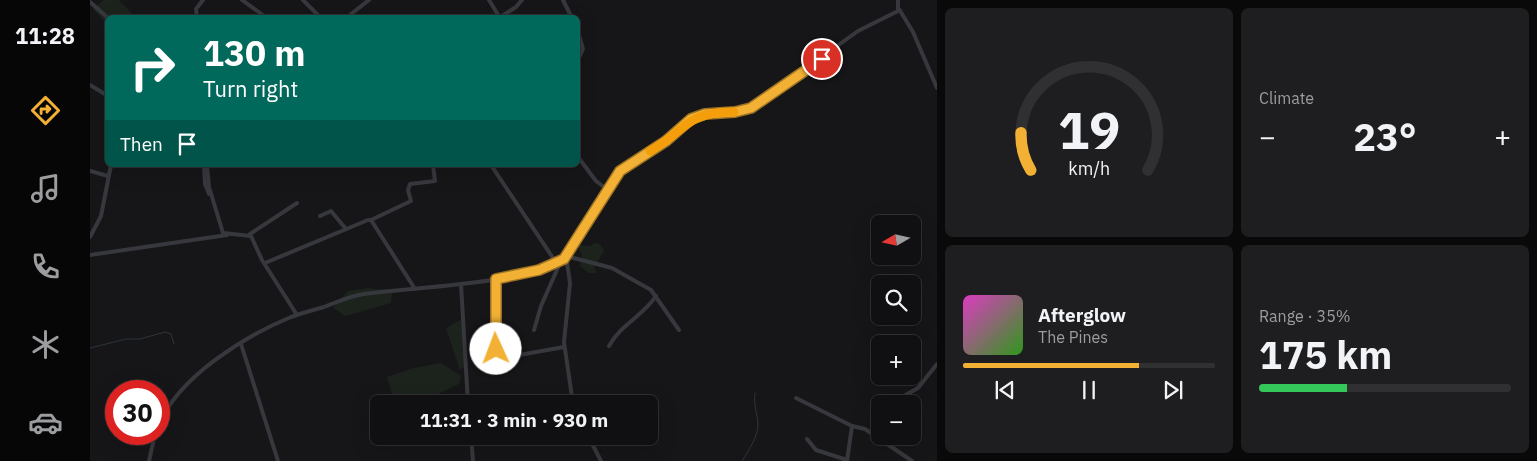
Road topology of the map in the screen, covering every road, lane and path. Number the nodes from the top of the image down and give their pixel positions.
1 (203, 0) edge
2 (242, 0) edge
3 (303, 0) edge
4 (370, 0) edge
5 (489, 0) edge
6 (522, 0) edge
7 (564, 0) edge
8 (898, 0) edge
9 (90, 2) edge
10 (899, 8) junction
11 (105, 15) edge
12 (197, 15) edge
13 (263, 15) edge
14 (318, 15) edge
15 (350, 15) edge
16 (498, 15) edge
17 (502, 15) edge
18 (571, 15) edge
19 (580, 38) edge
20 (580, 56) edge
21 (90, 85) edge
22 (937, 88) edge
23 (105, 94) edge
24 (580, 160) edge
25 (111, 167) edge
26 (206, 167) edge
27 (433, 167) edge
28 (493, 167) edge
29 (90, 171) edge
30 (108, 176) junction
31 (608, 190) junction
32 (297, 203) dead end
33 (320, 216) dead end
34 (370, 220) junction
35 (346, 229) junction
36 (250, 234) junction
37 (227, 235) junction
38 (90, 237) edge
39 (90, 255) edge
40 (566, 256) junction
41 (266, 263) junction
42 (559, 263) junction
43 (496, 279) junction
44 (461, 284) junction
45 (415, 289) junction
46 (656, 296) junction
47 (297, 315) junction
48 (534, 330) dead end
49 (679, 330) dead end
50 (241, 344) junction
51 (609, 346) dead end
52 (564, 347) junction
53 (937, 364) edge
54 (467, 395) edge
55 (572, 395) edge
56 (906, 395) edge
57 (796, 398) dead end
58 (170, 409) edge
59 (852, 426) junction
60 (807, 439) dead end
61 (153, 445) edge
62 (472, 445) edge
63 (593, 445) edge
64 (149, 461) edge
65 (278, 461) edge
66 (473, 461) edge
67 (601, 461) edge
68 (847, 461) edge
69 (912, 461) edge

1 - 12 street
2 - 13 street
3 - 14 street
4 - 15 street
5 - 16 street
6 - 17 street
7 - 18 street
8 - 10 street
9 - 11 street
10 - 22 street
10 - 31 street
19 - 20 street
21 - 23 street
24 - 31 street
25 - 30 street
26 - 37 street
27 - 34 street
28 - 42 street
29 - 30 street
30 - 38 street
31 - 40 street
32 - 36 street
33 - 35 street
34 - 35 street
34 - 45 street
35 - 41 street
36 - 37 street
36 - 41 street
37 - 39 street
40 - 42 street
40 - 46 street
40 - 52 street
41 - 47 street
42 - 43 street
42 - 48 street
43 - 44 street
43 - 52 street
44 - 45 street
44 - 54 street
45 - 47 street
46 - 49 street
46 - 51 street
47 - 50 street
50 - 58 street
50 - 65 street
52 - 55 street
53 - 56 street
57 - 59 street
59 - 68 street
59 - 69 street
60 - 68 street
61 - 64 street
62 - 66 street
63 - 67 street

